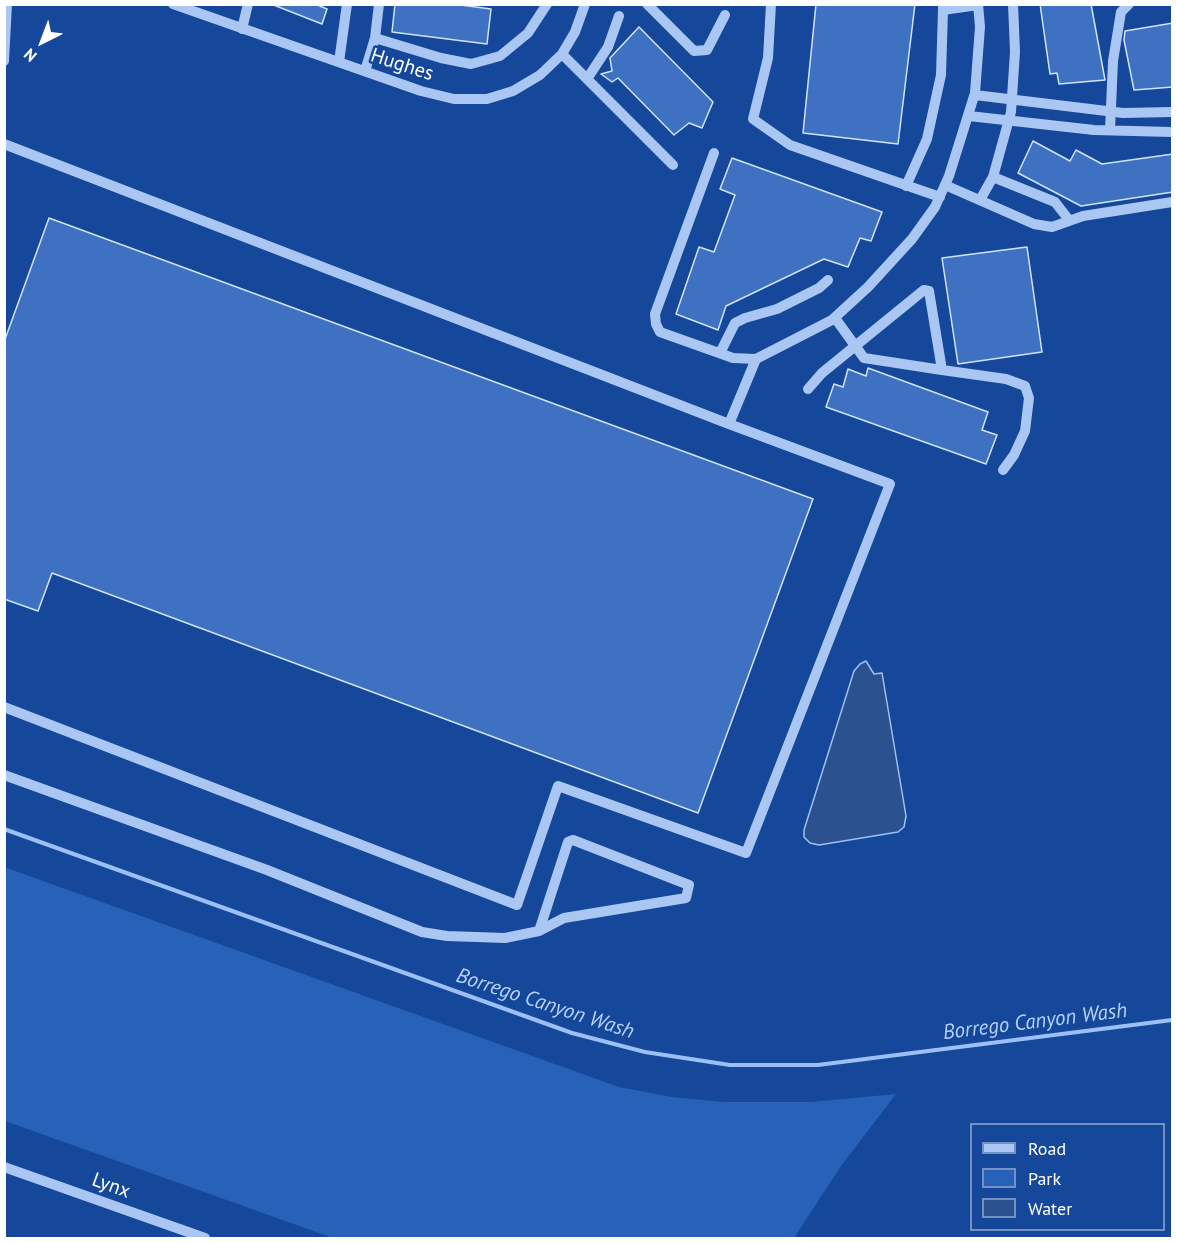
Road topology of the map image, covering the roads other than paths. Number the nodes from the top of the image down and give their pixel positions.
1 (7, 4) edge
2 (173, 4) edge
3 (248, 4) edge
4 (347, 4) edge
5 (379, 4) edge
6 (547, 4) edge
7 (585, 4) edge
8 (647, 4) edge
9 (771, 4) edge
10 (1013, 4) edge
11 (1129, 4) edge
12 (978, 5) edge
13 (943, 7) edge
14 (725, 15) dead end
15 (619, 16) dead end
16 (242, 28) junction
17 (375, 38) junction
18 (562, 54) junction
19 (4, 61) edge
20 (339, 63) junction
21 (365, 71) junction
22 (587, 79) junction
23 (975, 95) junction
24 (1011, 101) junction
25 (1113, 112) junction
26 (1173, 112) edge
27 (969, 116) junction
28 (1008, 122) junction
29 (1110, 130) junction
30 (1173, 132) edge
31 (4, 144) edge
32 (714, 153) dead end
33 (673, 165) dead end
34 (993, 177) junction
35 (945, 185) junction
36 (906, 186) junction
37 (940, 197) junction
38 (980, 200) junction
39 (1173, 202) edge
40 (1070, 220) junction
41 (828, 280) dead end
42 (835, 318) junction
43 (856, 348) junction
44 (720, 353) junction
45 (756, 359) junction
46 (942, 370) junction
47 (808, 389) dead end
48 (729, 424) junction
49 (1003, 470) dead end
50 (4, 707) edge
51 (4, 775) edge
52 (539, 931) junction
53 (4, 1167) edge
54 (205, 1239) edge

1 - 19 street
2 - 16 street, Hughes
3 - 16 street
4 - 20 street
5 - 17 street
6 - 17 street
7 - 18 street, Hughes
8 - 14 street
9 - 36 street
10 - 24 street
11 - 25 street
12 - 13 street
12 - 23 street
13 - 36 street
15 - 22 street
16 - 20 street, Hughes
17 - 21 street
18 - 21 street, Hughes
18 - 22 street
20 - 21 street, Hughes
22 - 33 street
23 - 24 street
23 - 27 street
24 - 25 street
24 - 28 street
25 - 26 street
25 - 29 street
27 - 28 street
27 - 35 street
28 - 29 street
28 - 34 street
29 - 30 street
31 - 48 street
32 - 44 street
34 - 38 street
34 - 40 street
35 - 37 street
35 - 38 street
36 - 37 street
37 - 42 street
38 - 40 street
39 - 40 street
41 - 44 street
42 - 43 street
42 - 45 street
43 - 46 street
43 - 46 street
43 - 47 street
44 - 45 street
45 - 48 street
46 - 49 street
48 - 50 street
51 - 52 street
52 - 52 street
53 - 54 street, Lynx

